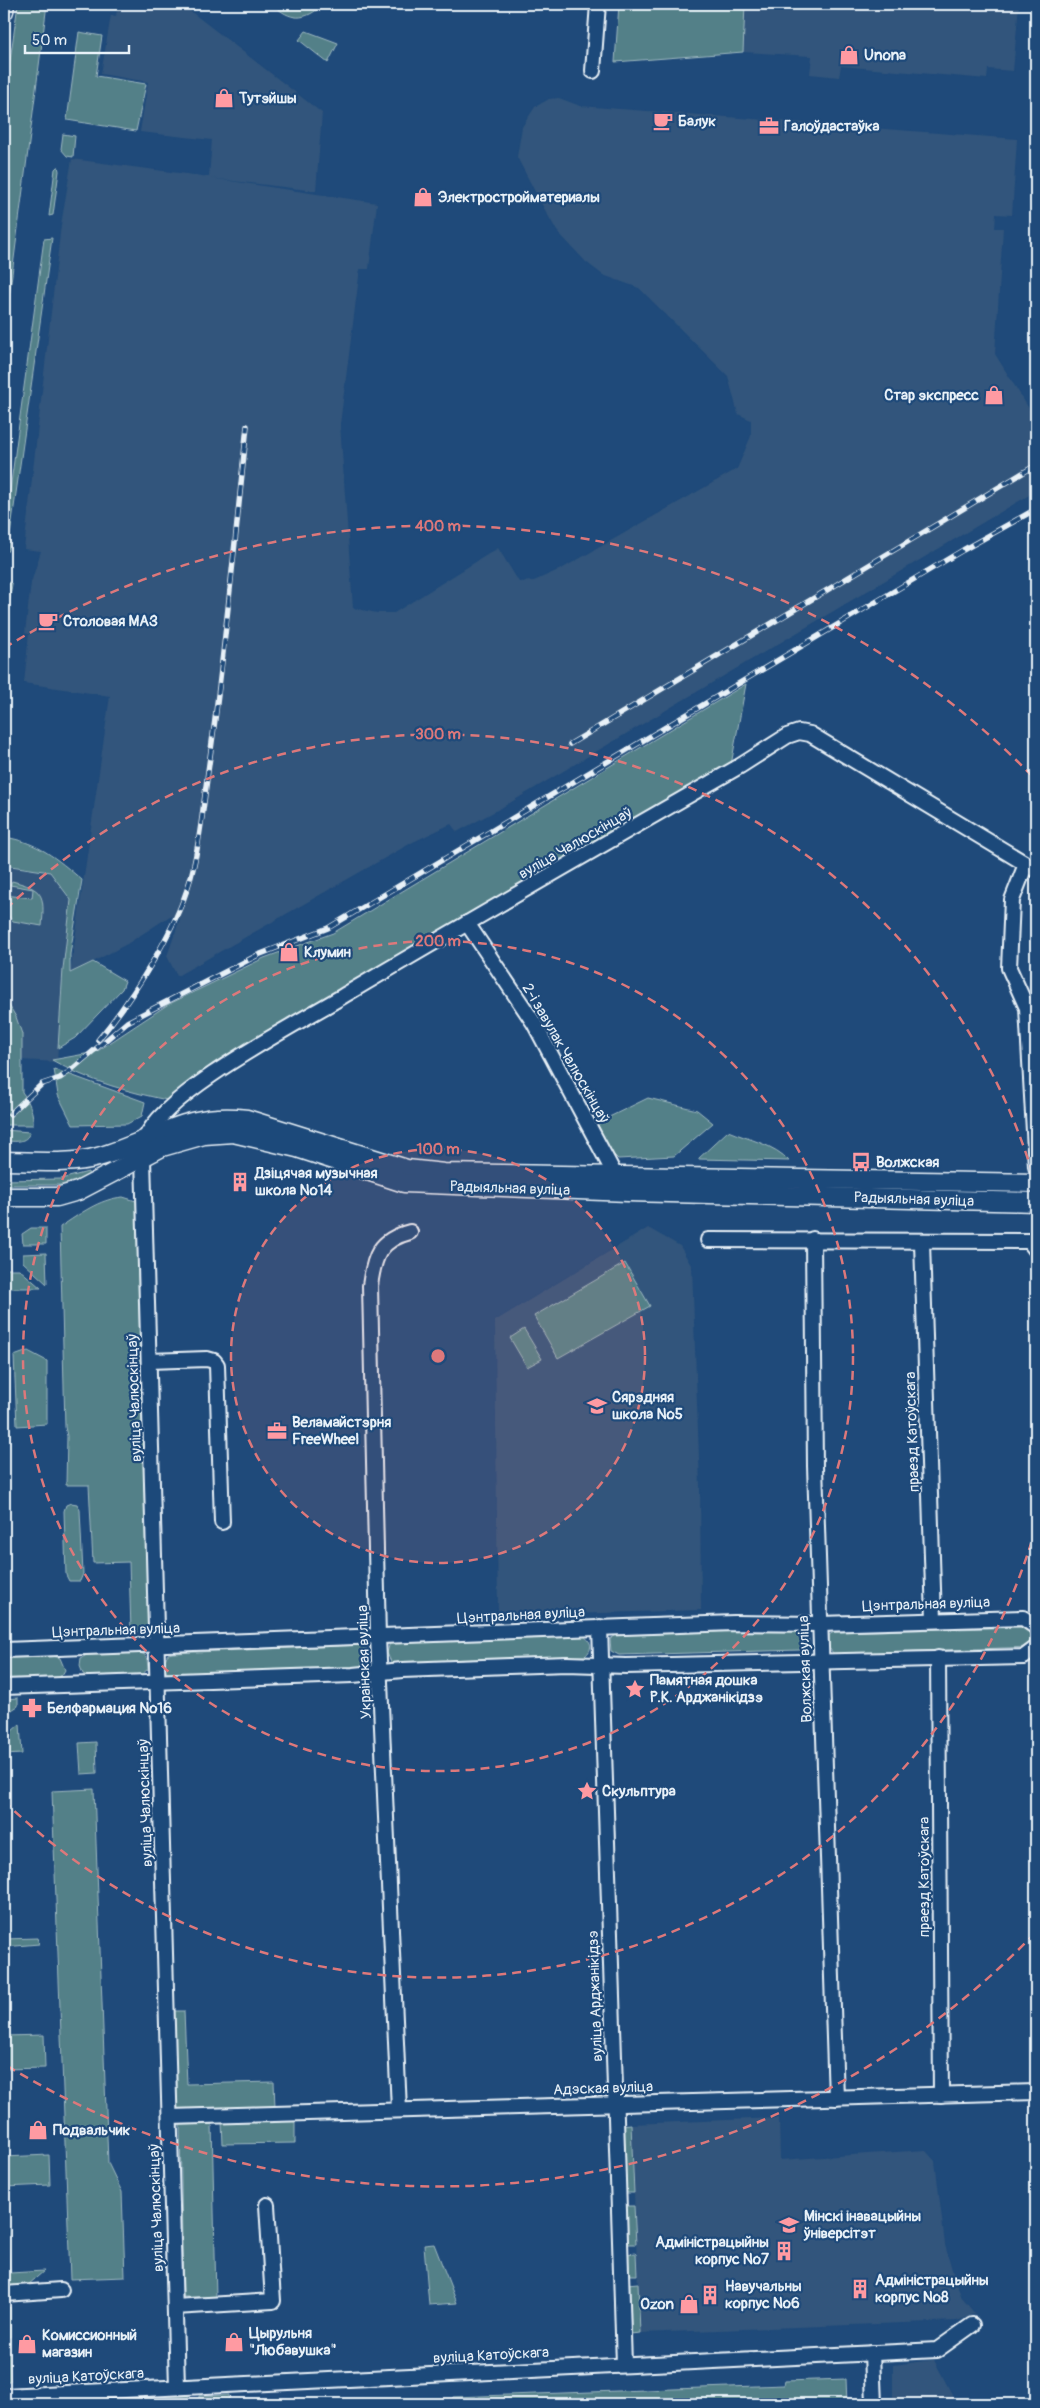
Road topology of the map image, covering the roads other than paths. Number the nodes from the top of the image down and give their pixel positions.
1 (5, 4) edge
2 (598, 4) edge
3 (4, 11) edge
4 (593, 71) dead end
5 (1031, 867) edge
6 (467, 923) junction
7 (145, 1139) junction
8 (144, 1158) junction
9 (4, 1161) edge
10 (1036, 1167) edge
11 (616, 1177) junction
12 (1036, 1184) edge
13 (4, 1197) edge
14 (1036, 1202) edge
15 (410, 1232) dead end
16 (813, 1239) junction
17 (708, 1240) dead end
18 (922, 1242) junction
19 (1036, 1250) edge
20 (149, 1361) junction
21 (222, 1522) dead end
22 (934, 1620) junction
23 (820, 1624) junction
24 (600, 1627) junction
25 (1036, 1627) edge
26 (378, 1637) junction
27 (157, 1645) junction
28 (1036, 1648) edge
29 (4, 1650) edge
30 (938, 1658) junction
31 (821, 1662) junction
32 (601, 1666) junction
33 (380, 1673) junction
34 (158, 1682) junction
35 (4, 1687) edge
36 (1036, 2092) edge
37 (941, 2095) junction
38 (836, 2098) junction
39 (615, 2104) junction
40 (399, 2110) junction
41 (170, 2117) junction
42 (267, 2205) dead end
43 (61, 2290) dead end
44 (4, 2294) edge
45 (175, 2307) junction
46 (972, 2325) dead end
47 (872, 2352) junction
48 (624, 2364) junction
49 (177, 2387) junction
50 (4, 2396) edge
51 (874, 2404) edge

1 - 3 main road
2 - 4 street
5 - 6 street, вуліца Чалюскінцаў
5 - 10 street
6 - 7 street, вуліца Чалюскінцаў
6 - 11 street, 2-і завулак Чалюскінцаў
7 - 9 main road, Радыяльная вуліца
7 - 11 main road, Радыяльная вуліца
8 - 13 main road, Радыяльная вуліца
8 - 14 main road, Радыяльная вуліца
8 - 20 street, вуліца Чалюскінцаў
11 - 12 main road, Радыяльная вуліца
15 - 26 street, Украінская вуліца
16 - 17 street
16 - 18 street
16 - 23 street, Волжская вуліца
18 - 19 street
18 - 22 street, праезд Катоўскага
20 - 21 street
20 - 27 street, вуліца Чалюскінцаў
22 - 23 street, Цэнтральная вуліца
22 - 25 street, Цэнтральная вуліца
23 - 24 street, Цэнтральная вуліца
23 - 31 street, Волжская вуліца
24 - 26 street, Цэнтральная вуліца
24 - 32 street, вуліца Арджанікідзэ
26 - 27 street, Цэнтральная вуліца
26 - 33 street, Украінская вуліца
27 - 29 street, Цэнтральная вуліца
27 - 34 street, вуліца Чалюскінцаў
28 - 30 street
30 - 31 street
30 - 37 street, праезд Катоўскага
31 - 32 street
31 - 38 street, Волжская вуліца
32 - 33 street
32 - 39 street, вуліца Арджанікідзэ
33 - 34 street
33 - 40 street, Украінская вуліца
34 - 35 street
34 - 41 street, вуліца Чалюскінцаў
36 - 37 street, Адэская вуліца
37 - 38 street, Адэская вуліца
38 - 39 street, Адэская вуліца
39 - 40 street, Адэская вуліца
39 - 48 street, вуліца Арджанікідзэ
40 - 41 street, Адэская вуліца
41 - 45 street, вуліца Чалюскінцаў
42 - 45 street
43 - 44 street
45 - 49 street, вуліца Чалюскінцаў
46 - 47 street, вуліца Катоўскага
47 - 48 street, вуліца Катоўскага
47 - 51 street
48 - 49 street, вуліца Катоўскага
49 - 50 street, вуліца Катоўскага

